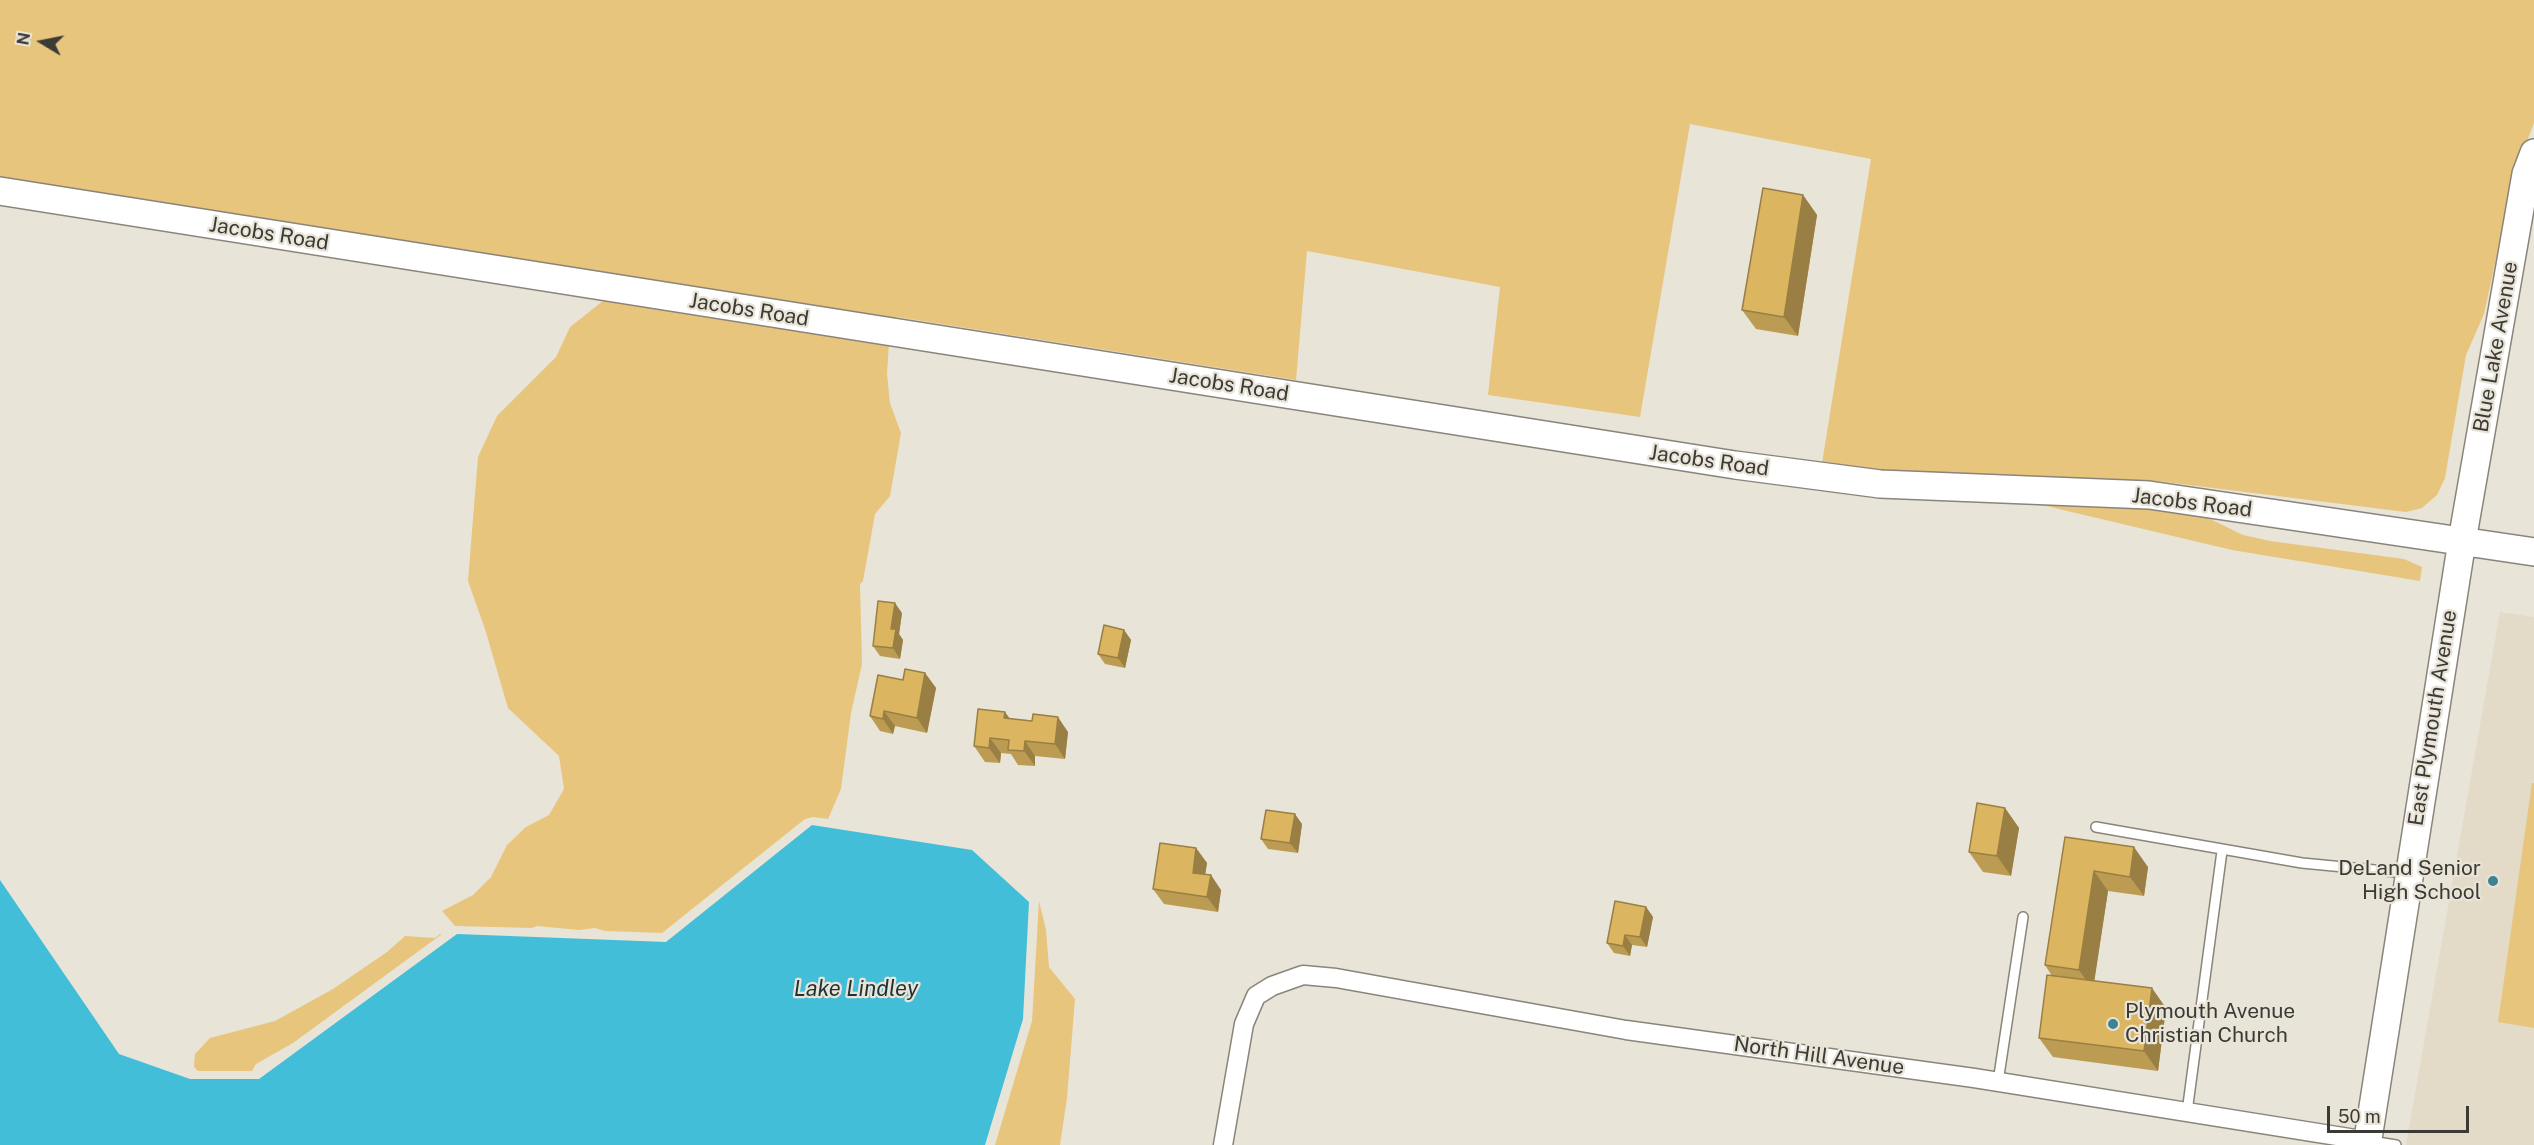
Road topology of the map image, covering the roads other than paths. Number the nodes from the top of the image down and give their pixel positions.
1 (2534, 153) edge
2 (0, 191) edge
3 (2462, 541) junction
4 (2534, 552) edge
5 (2096, 827) dead end
6 (2222, 851) junction
7 (2409, 873) junction
8 (2023, 917) dead end
9 (1998, 1082) junction
10 (2187, 1112) junction
11 (2368, 1143) edge
12 (1224, 1145) edge
13 (2396, 1145) edge

1 - 3 street, Blue Lake Avenue
2 - 3 street, Jacobs Road
3 - 4 street
3 - 7 street, East Plymouth Avenue
5 - 6 lane
6 - 7 lane
6 - 10 lane
7 - 11 street, East Plymouth Avenue
8 - 9 lane
9 - 10 street, North Hill Avenue
9 - 12 street, North Hill Avenue
10 - 11 street, North Hill Avenue
11 - 13 lane

